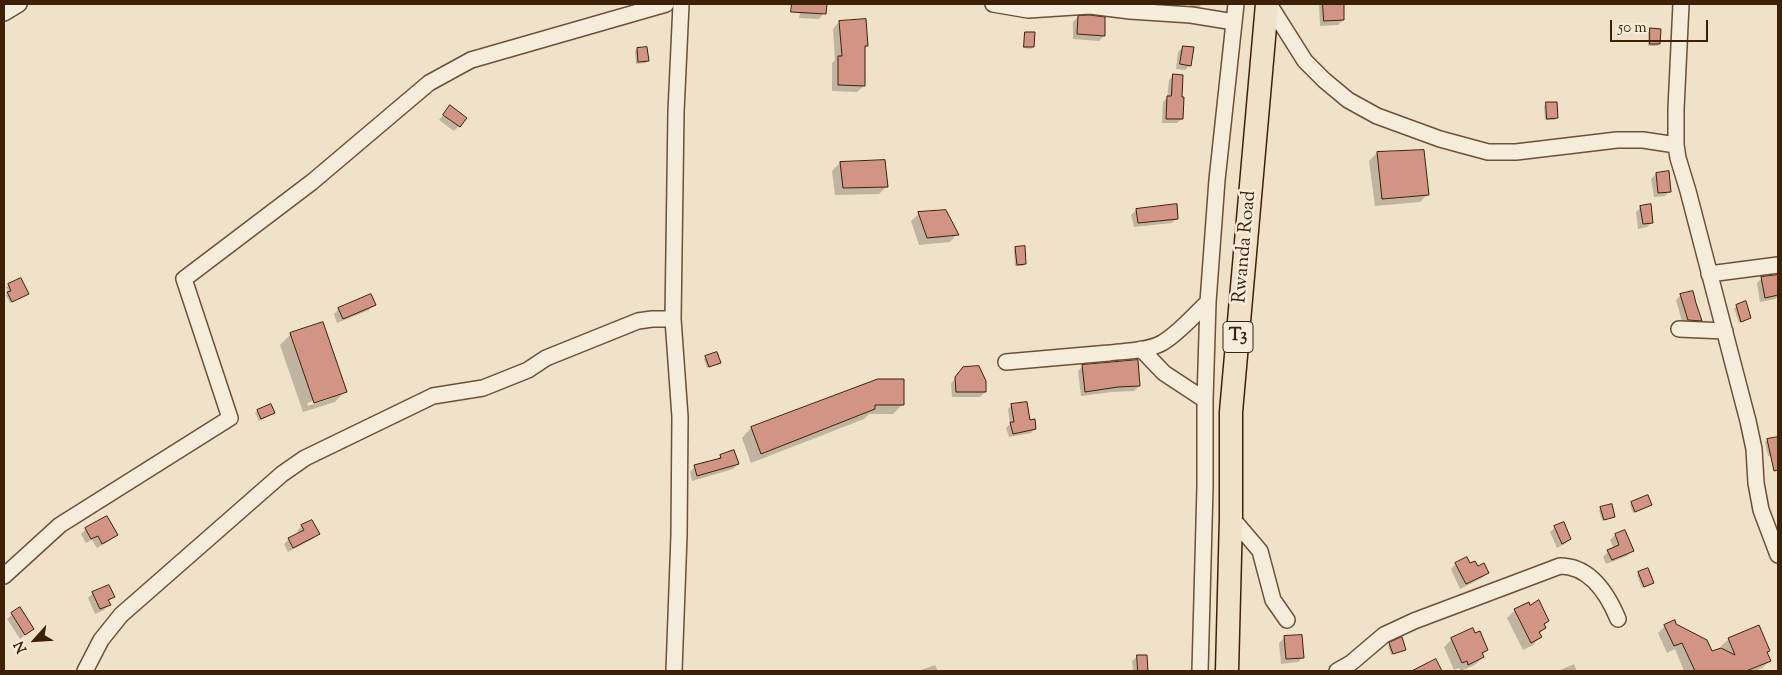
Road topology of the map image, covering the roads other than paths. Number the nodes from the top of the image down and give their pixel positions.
1 (19, 4) edge
2 (666, 4) edge
3 (681, 4) edge
4 (992, 4) edge
5 (1236, 4) edge
6 (1268, 4) edge
7 (1681, 4) edge
8 (4, 12) edge
9 (1234, 22) junction
10 (1676, 145) junction
11 (1778, 265) edge
12 (1709, 274) junction
13 (1208, 302) junction
14 (673, 319) junction
15 (1679, 329) dead end
16 (1725, 331) junction
17 (1141, 350) junction
18 (1006, 362) dead end
19 (1205, 400) junction
20 (1232, 517) junction
21 (1778, 555) edge
22 (4, 576) edge
23 (1618, 619) dead end
24 (1287, 620) dead end
25 (85, 671) edge
26 (674, 671) edge
27 (1200, 671) edge
28 (1227, 671) edge
29 (1337, 671) edge

1 - 8 street
2 - 22 street
3 - 14 street
4 - 9 street
5 - 9 street
6 - 10 street
6 - 20 highway, Rwanda Road / T3
7 - 10 street
9 - 13 street
10 - 12 street
11 - 12 street
12 - 16 street
13 - 17 street
13 - 19 street
14 - 25 street
14 - 26 street
15 - 16 street
16 - 21 street
17 - 18 street
17 - 19 street
19 - 27 street
20 - 24 street
20 - 28 highway, Rwanda Road / T3
23 - 29 street

